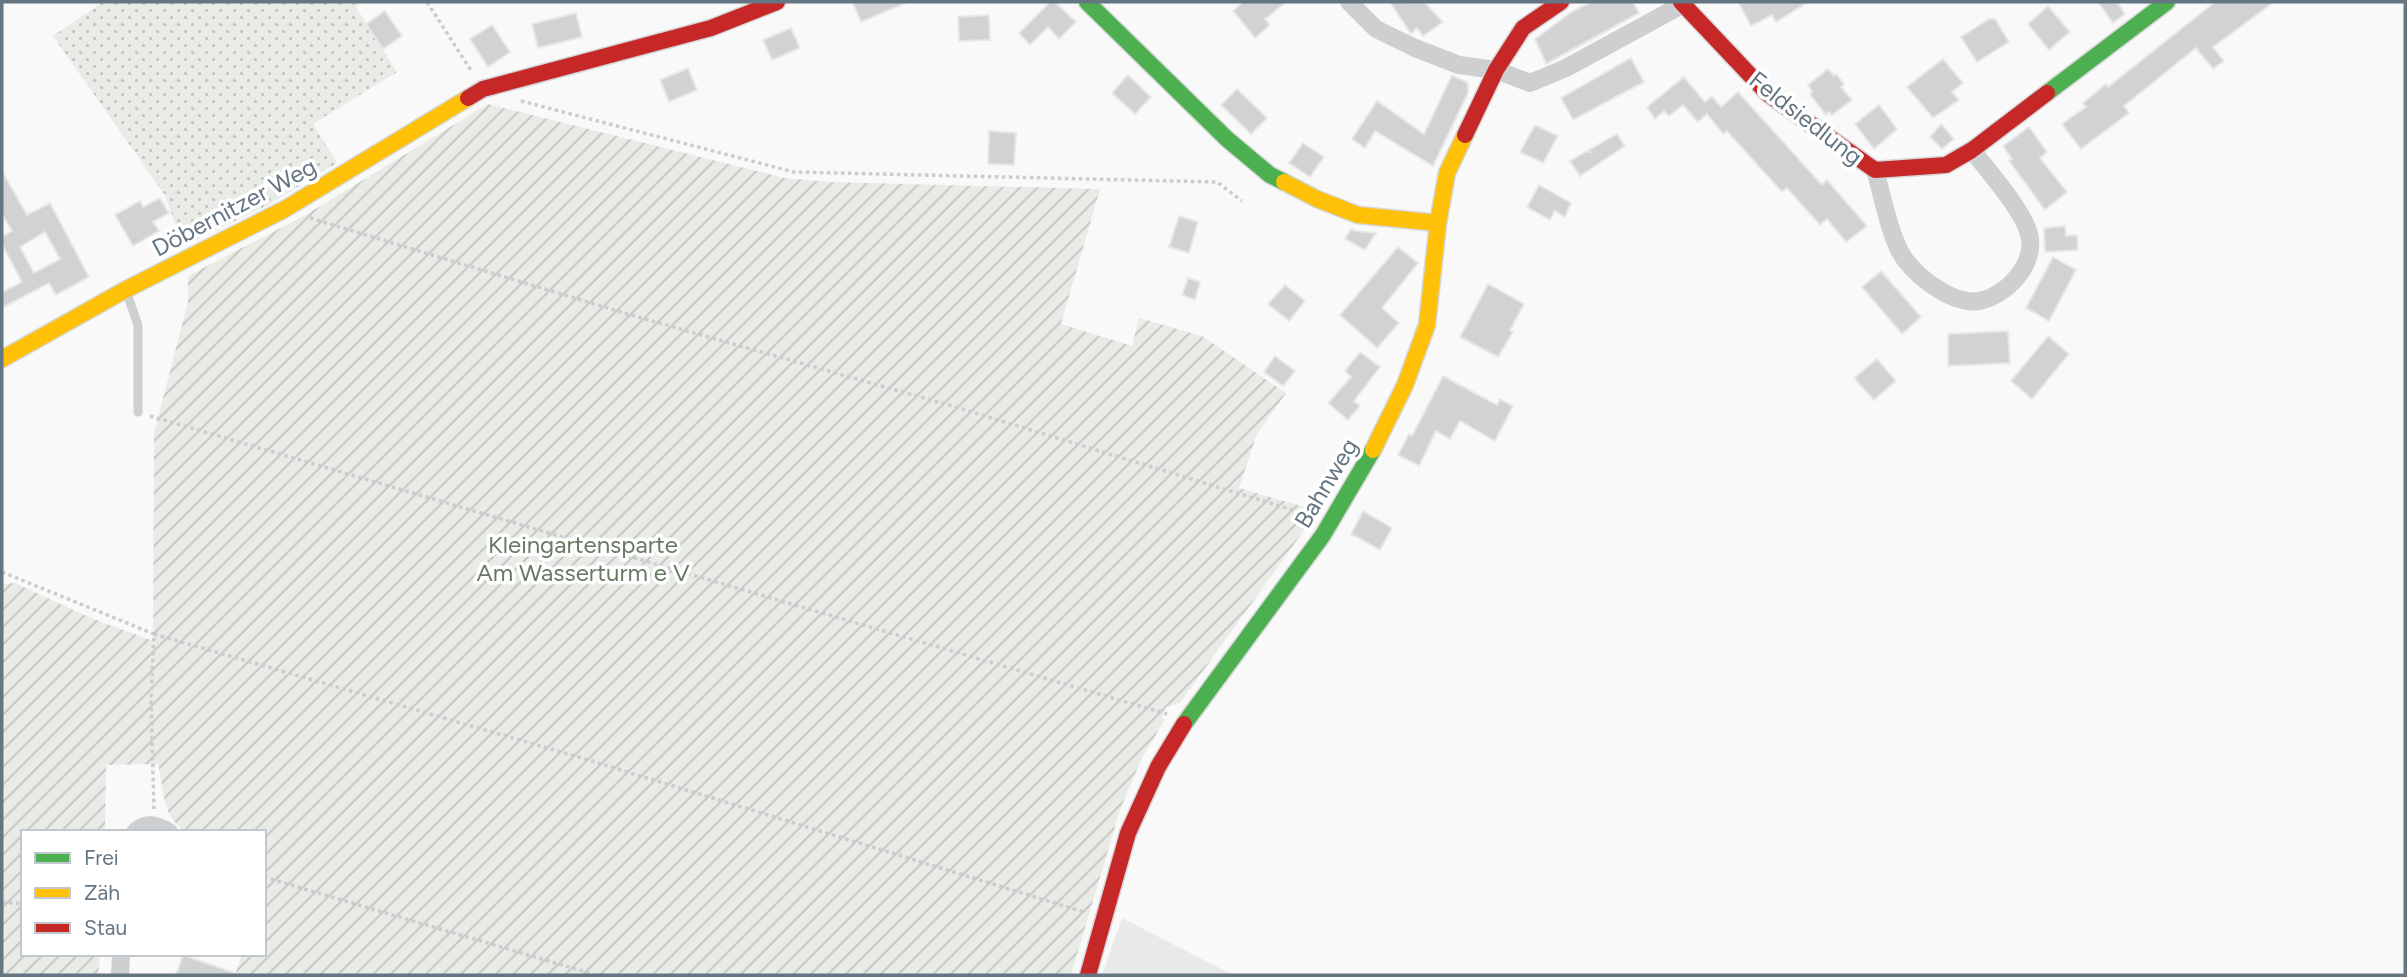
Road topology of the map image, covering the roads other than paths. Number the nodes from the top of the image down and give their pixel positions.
1 (777, 2) edge
2 (1087, 2) edge
3 (1349, 2) edge
4 (1561, 2) edge
5 (2167, 2) edge
6 (1684, 3) edge
7 (1496, 70) junction
8 (1972, 150) junction
9 (1875, 170) junction
10 (1438, 223) junction
11 (125, 290) junction
12 (2, 359) edge
13 (138, 412) road end
14 (162, 828) edge
15 (137, 830) edge
16 (121, 956) edge
17 (120, 975) edge
18 (1088, 975) edge

1 - 11 street, Döbernitzer Weg
2 - 10 street
3 - 7 street
4 - 7 street, Bahnweg
5 - 8 street, Feldsiedlung
6 - 7 street
6 - 9 street, Feldsiedlung
7 - 10 street, Bahnweg
8 - 9 street, Feldsiedlung
8 - 9 street, Feldsiedlung
10 - 18 street, Bahnweg
11 - 12 street, Döbernitzer Weg
11 - 13 lane
14 - 15 street
16 - 17 street

